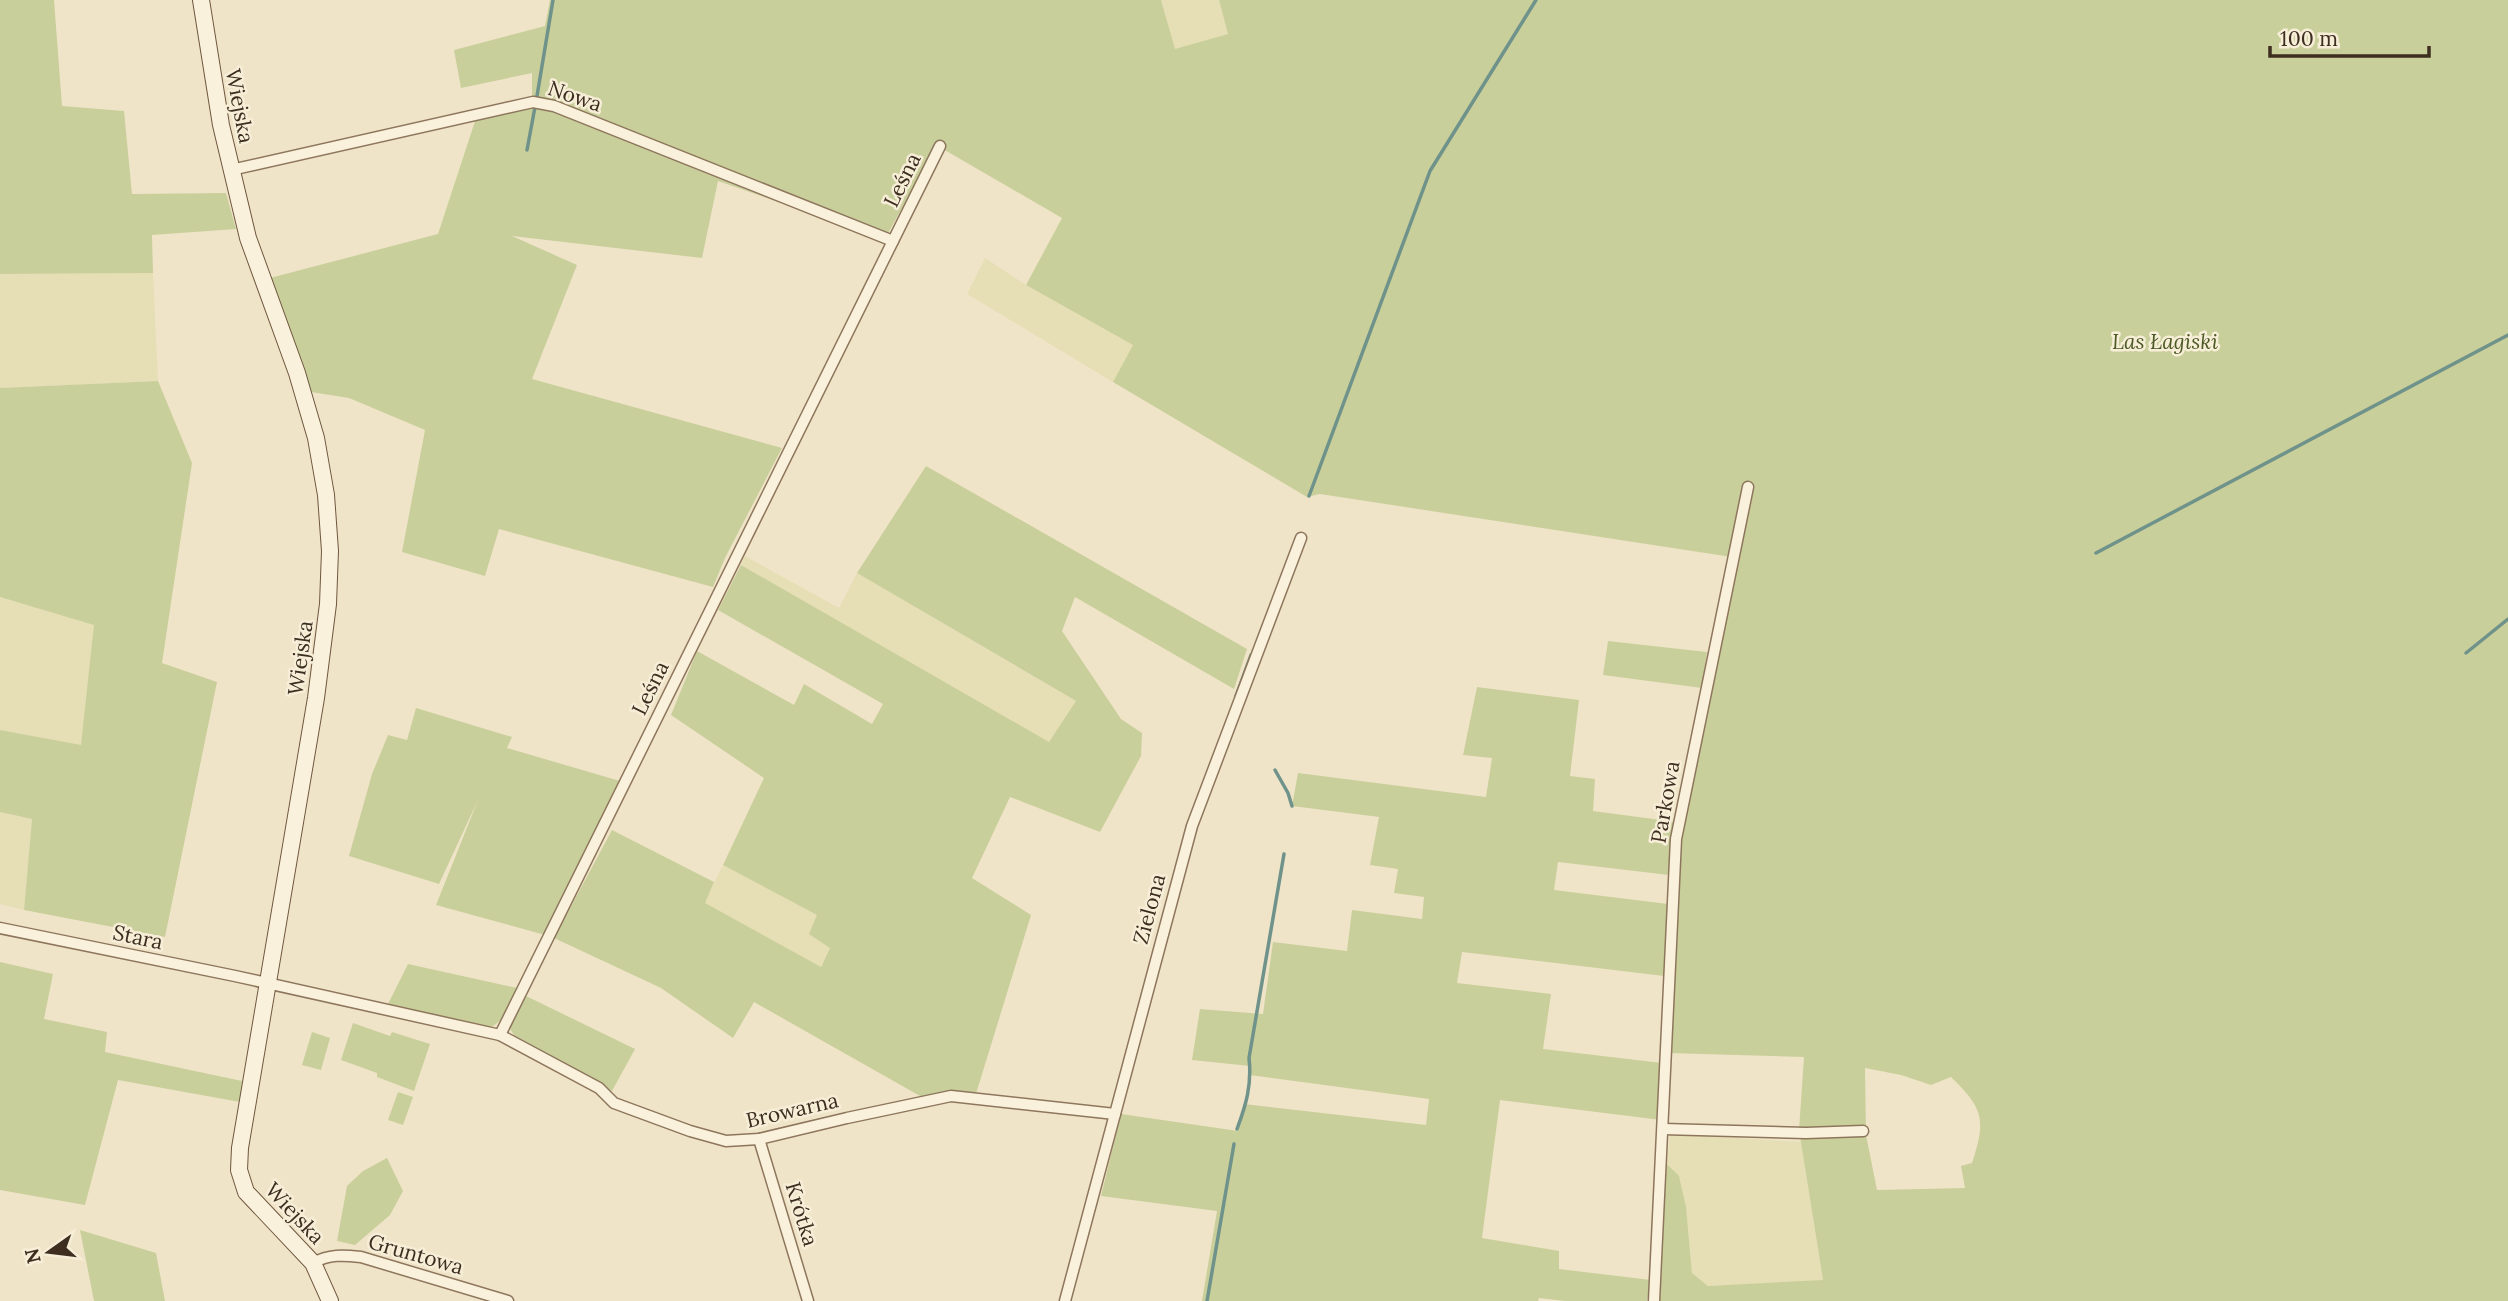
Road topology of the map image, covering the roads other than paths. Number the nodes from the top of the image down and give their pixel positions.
1 (201, 0) edge
2 (940, 146) dead end
3 (231, 170) junction
4 (893, 241) junction
5 (1748, 487) dead end
6 (1301, 538) dead end
7 (0, 928) edge
8 (268, 984) junction
9 (500, 1035) junction
10 (1115, 1114) junction
11 (1663, 1129) junction
12 (1863, 1131) dead end
13 (759, 1139) junction
14 (313, 1263) junction
15 (330, 1301) edge
16 (508, 1301) edge
17 (808, 1301) edge
18 (1065, 1301) edge
19 (1654, 1301) edge

1 - 3 street, Wiejska
2 - 4 street, Leśna
3 - 4 street, Nowa
3 - 8 street, Wiejska
4 - 9 street, Leśna
5 - 11 street, Parkowa
6 - 10 street, Zielona
7 - 8 street, Stara
8 - 9 street
8 - 14 street, Wiejska
9 - 13 street, Browarna
10 - 13 street, Browarna
10 - 18 street, Zielona
11 - 12 street
11 - 19 street, Parkowa
13 - 17 street, Krótka
14 - 15 street, Wiejska
14 - 16 street, Gruntowa

